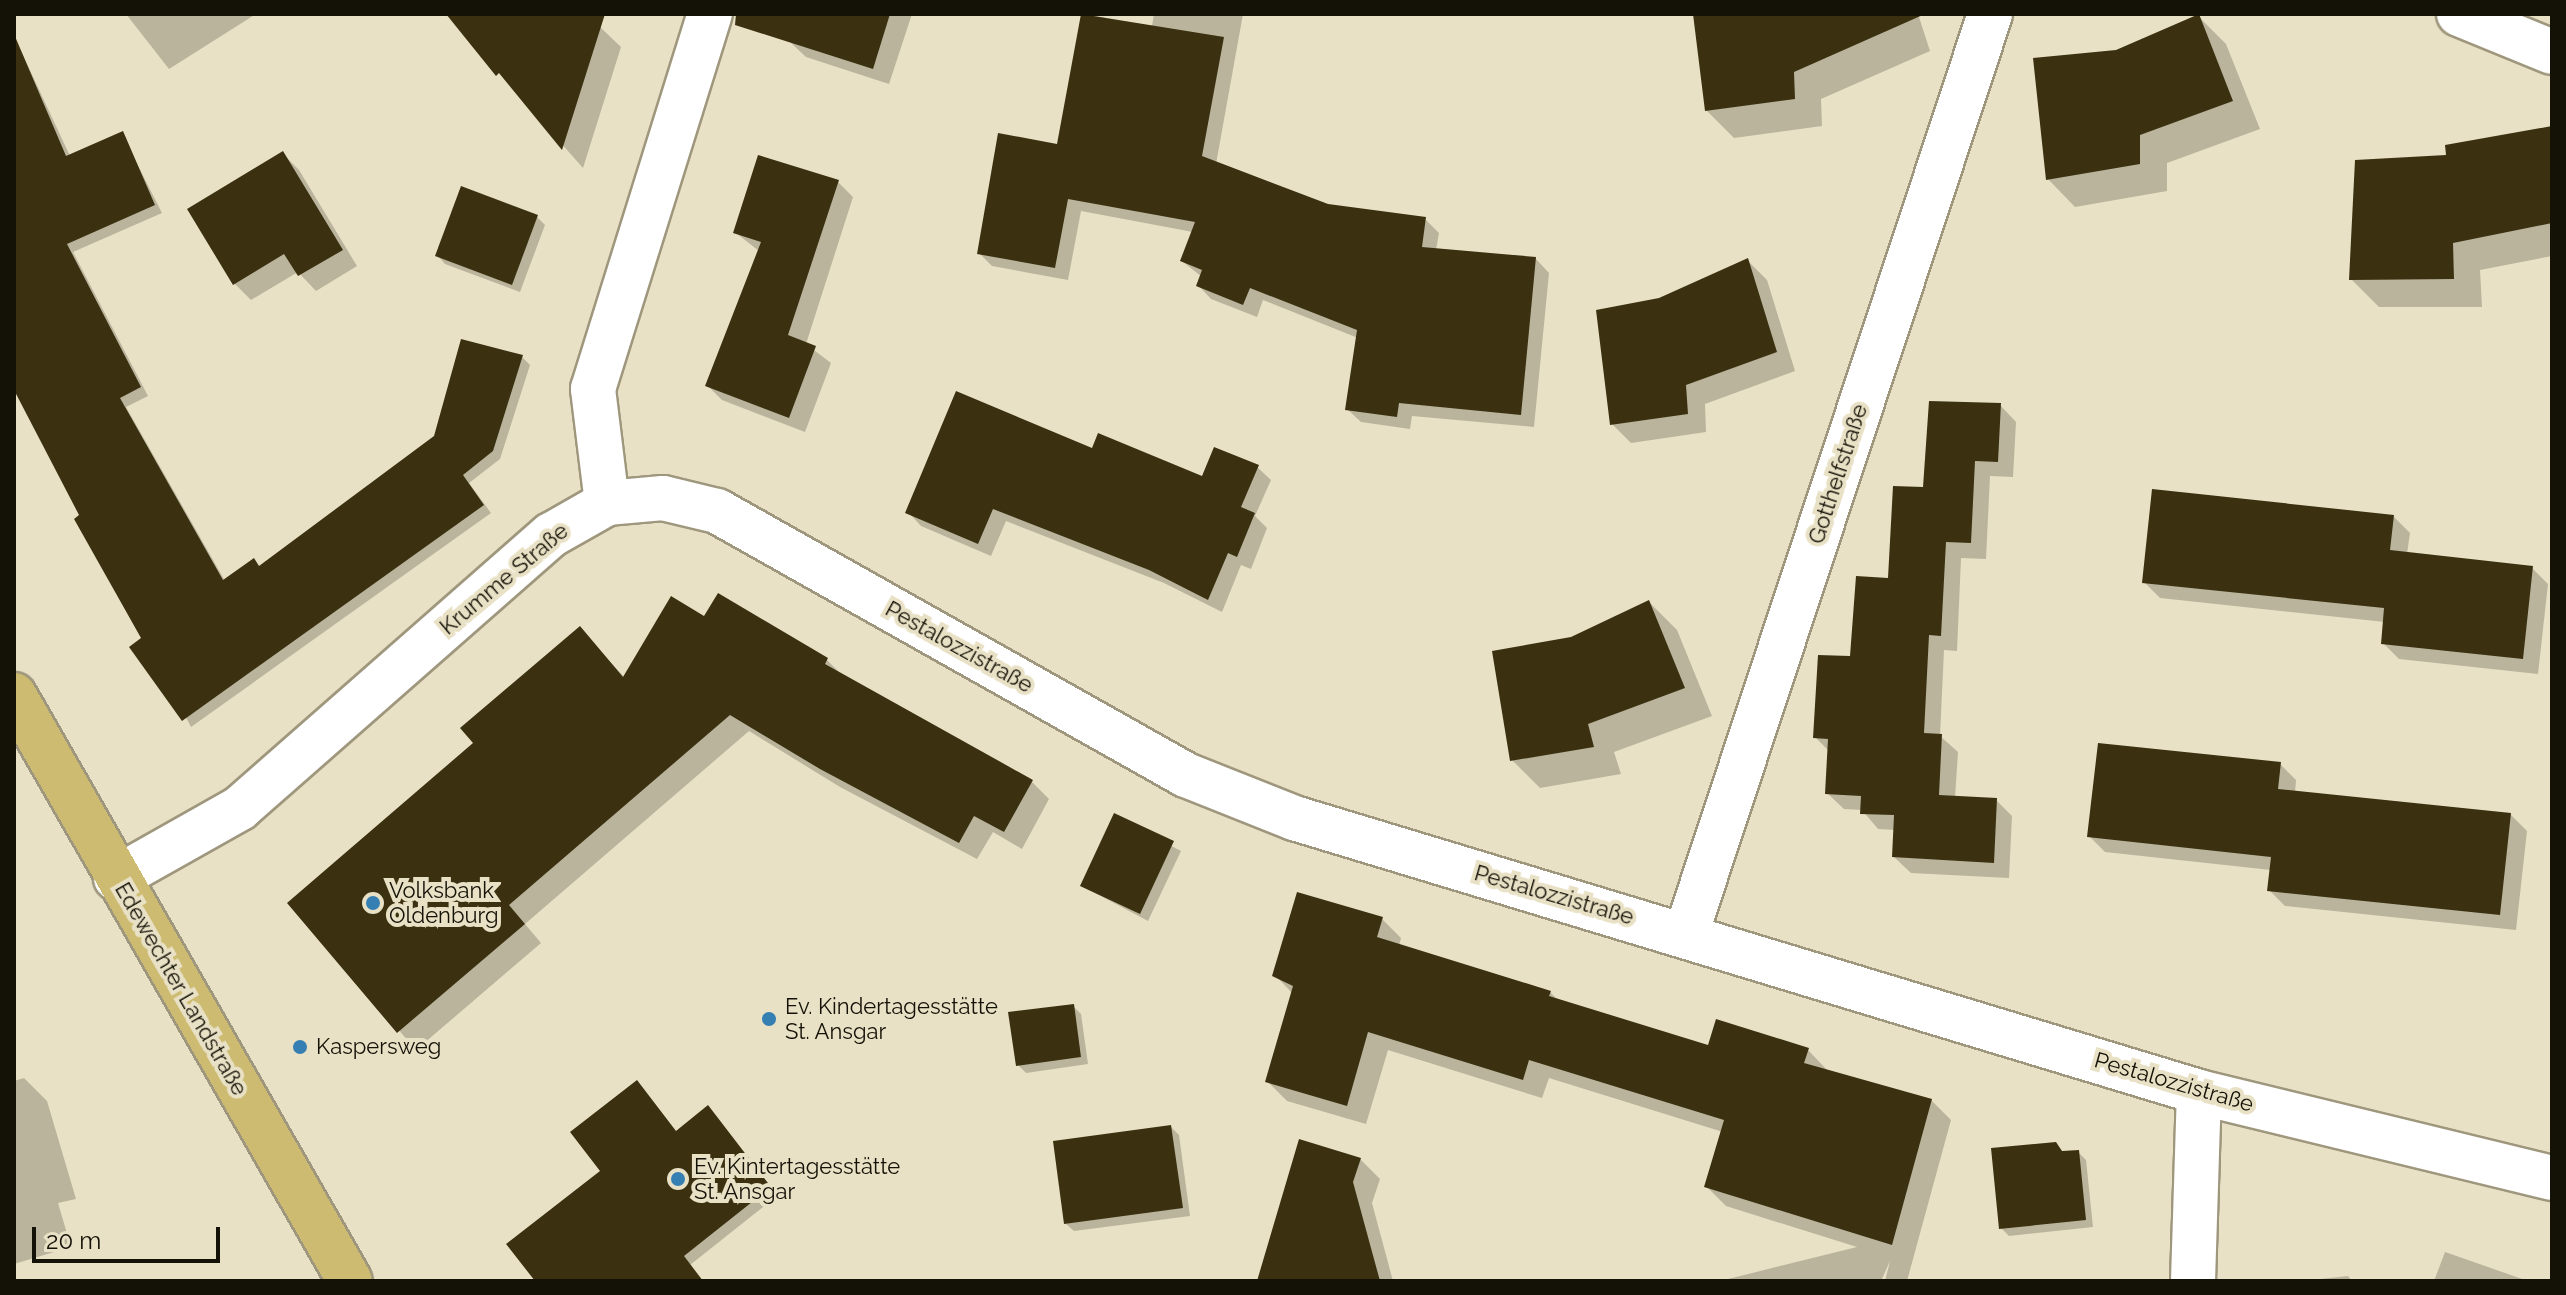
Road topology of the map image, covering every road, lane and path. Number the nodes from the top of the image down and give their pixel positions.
1 (710, 14) edge
2 (1990, 14) edge
3 (2459, 14) edge
4 (2552, 52) edge
5 (607, 503) junction
6 (14, 695) edge
7 (116, 878) junction
8 (1686, 934) junction
9 (2199, 1092) junction
10 (2552, 1170) edge
11 (2552, 1177) edge
12 (350, 1281) edge
13 (2193, 1281) edge

1 - 5 street
2 - 8 street, Gotthelfstraße
3 - 4 street
5 - 7 street, Krumme Straße
5 - 8 street, Pestalozzistraße
6 - 7 main road, Edewechter Landstraße
7 - 12 main road, Edewechter Landstraße
8 - 9 street, Pestalozzistraße
9 - 11 street, Pestalozzistraße
9 - 13 street
10 - 11 street

